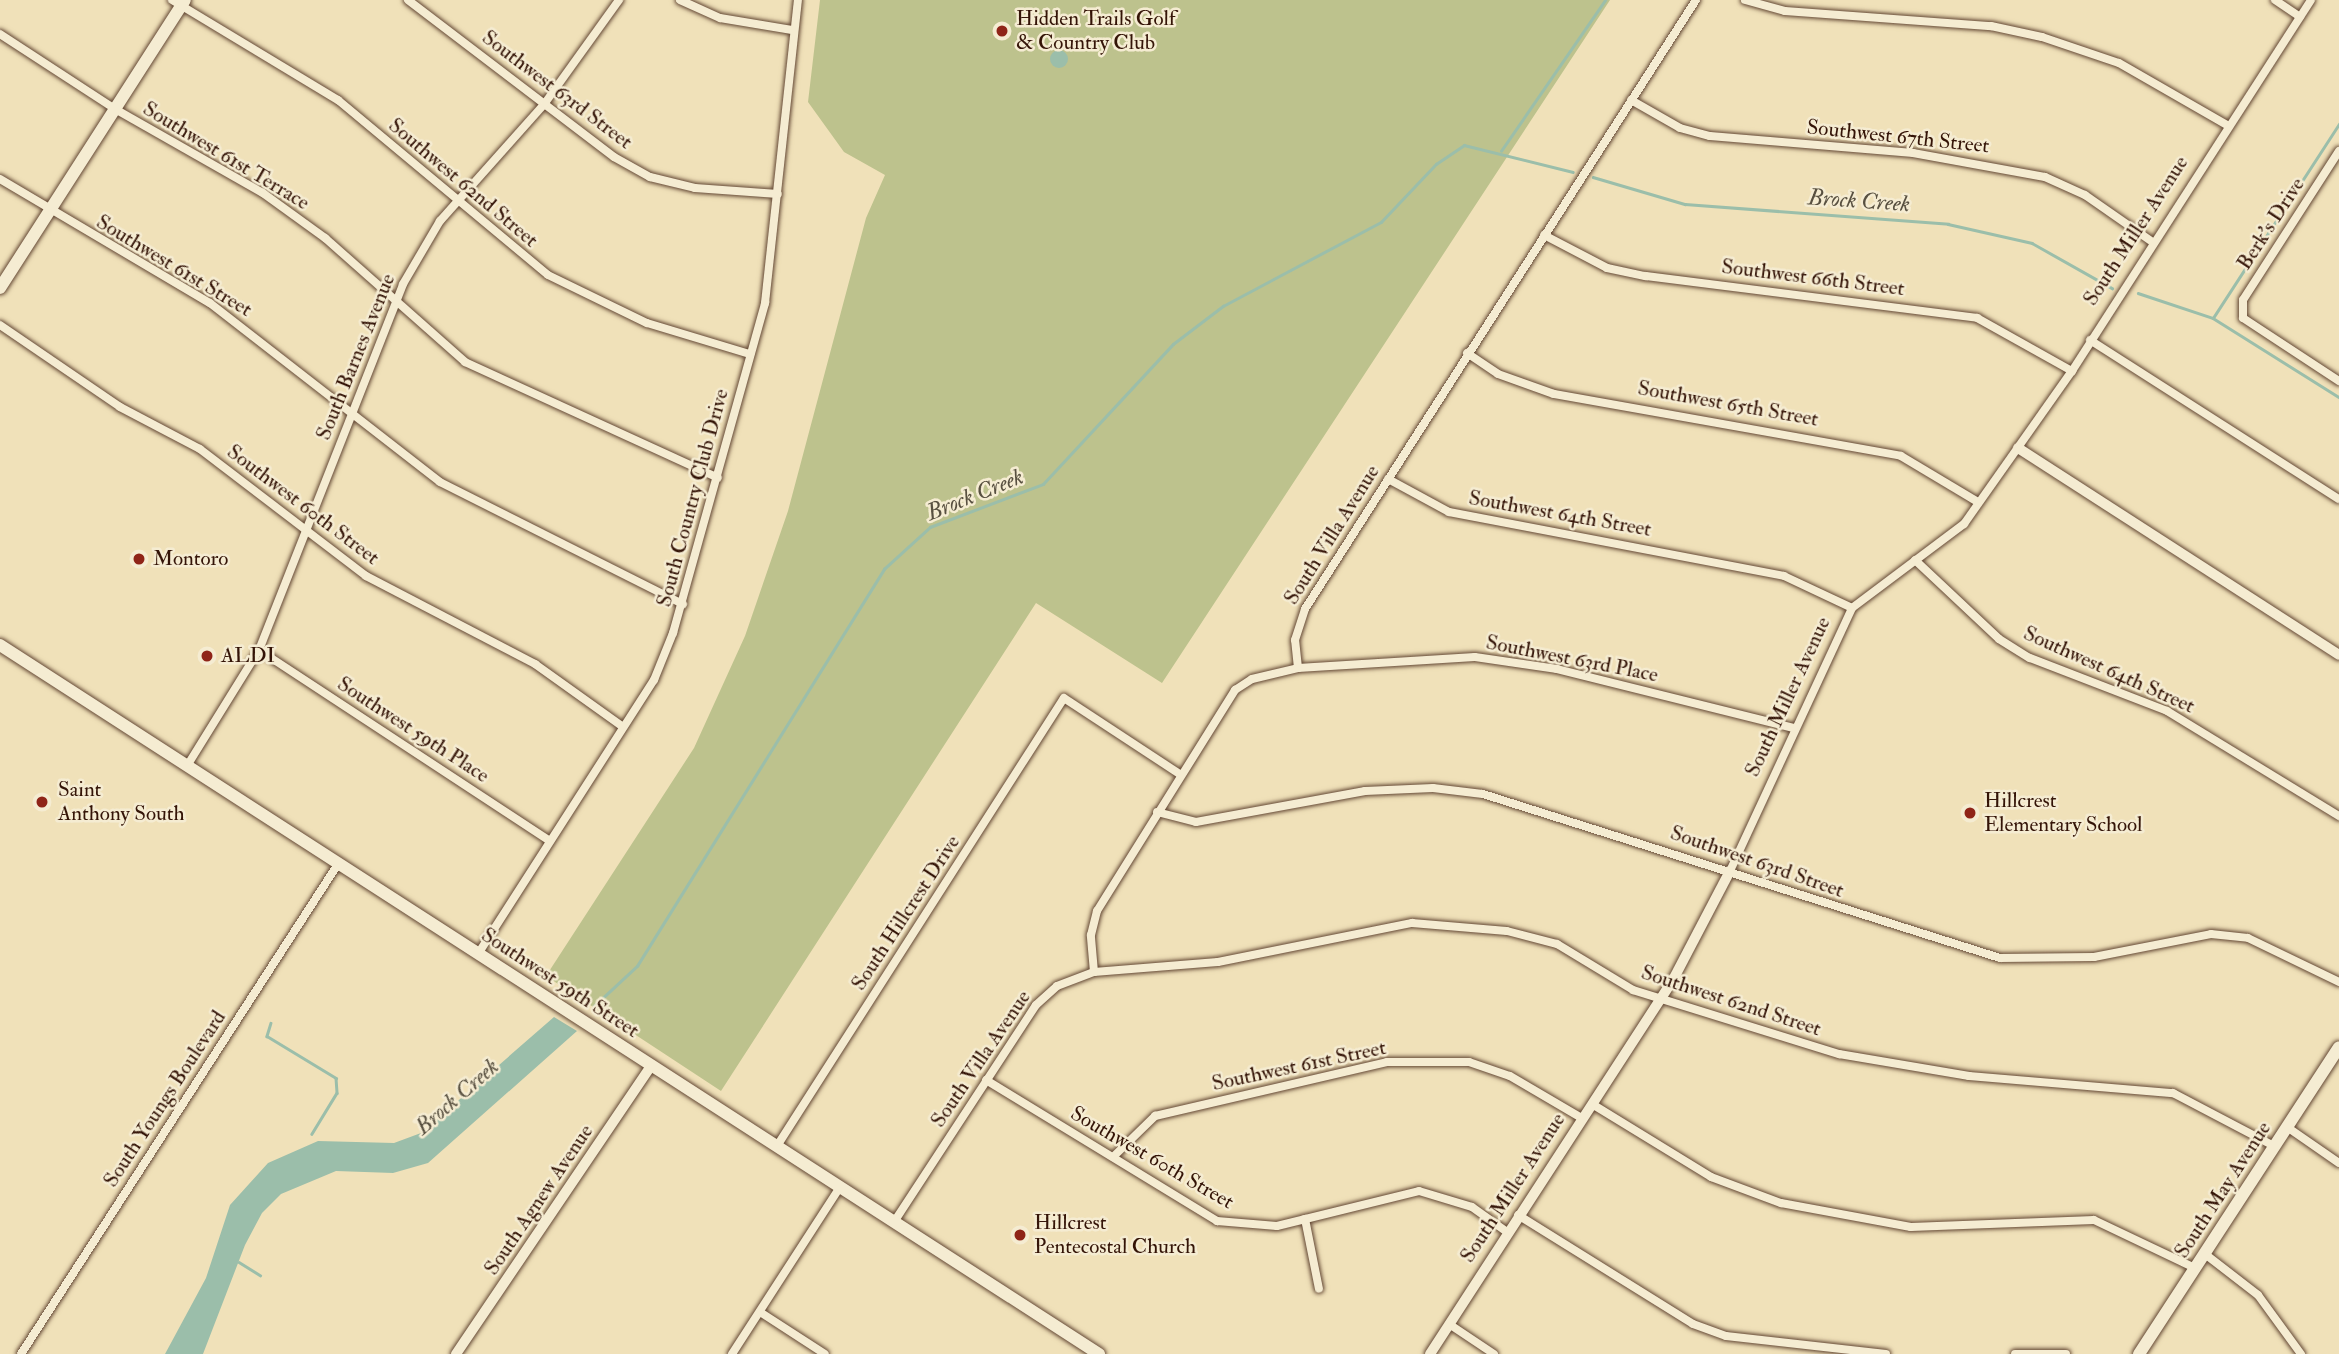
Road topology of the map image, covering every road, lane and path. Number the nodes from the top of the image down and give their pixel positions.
1 (408, 0) edge
2 (620, 0) edge
3 (680, 0) edge
4 (797, 0) edge
5 (1696, 0) edge
6 (1745, 0) edge
7 (2274, 0) edge
8 (2311, 0) edge
9 (180, 2) edge
10 (2300, 17) junction
11 (792, 30) junction
12 (0, 34) edge
13 (1631, 100) junction
14 (545, 103) junction
15 (115, 109) junction
16 (2227, 125) junction
17 (2339, 151) edge
18 (0, 179) edge
19 (778, 194) junction
20 (458, 203) junction
21 (49, 212) junction
22 (1544, 235) junction
23 (2151, 240) junction
24 (0, 288) edge
25 (395, 306) junction
26 (0, 326) edge
27 (2090, 340) junction
28 (1467, 353) junction
29 (750, 354) junction
30 (2072, 371) junction
31 (2339, 381) edge
32 (351, 415) junction
33 (2018, 448) junction
34 (718, 478) junction
35 (1388, 479) junction
36 (2339, 499) edge
37 (1978, 502) junction
38 (304, 533) junction
39 (1915, 560) junction
40 (683, 604) junction
41 (1852, 608) junction
42 (0, 645) edge
43 (259, 650) junction
44 (2339, 655) edge
45 (1298, 668) junction
46 (623, 727) junction
47 (1793, 728) junction
48 (187, 766) junction
49 (1181, 775) junction
50 (1157, 812) junction
51 (2339, 816) edge
52 (548, 840) junction
53 (338, 864) junction
54 (1730, 871) junction
55 (478, 954) junction
56 (1094, 972) junction
57 (2339, 982) edge
58 (1659, 998) junction
59 (2339, 1047) edge
60 (652, 1065) junction
61 (986, 1080) junction
62 (1592, 1104) junction
63 (1580, 1117) junction
64 (2287, 1127) junction
65 (777, 1146) junction
66 (2274, 1146) junction
67 (1114, 1157) junction
68 (2339, 1163) edge
69 (840, 1187) junction
70 (1518, 1215) junction
71 (1305, 1219) junction
72 (894, 1222) junction
73 (1507, 1232) junction
74 (2205, 1254) junction
75 (2195, 1268) junction
76 (1319, 1289) dead end
77 (760, 1312) junction
78 (1449, 1324) junction
79 (1097, 1353) edge
80 (21, 1354) edge
81 (456, 1354) edge
82 (732, 1354) edge
83 (825, 1354) edge
84 (1430, 1354) edge
85 (1494, 1354) edge
86 (1886, 1354) edge
87 (2015, 1354) edge
88 (2066, 1354) edge
89 (2139, 1354) edge
90 (2301, 1354) edge

1 - 14 street, Southwest 63rd Street
2 - 14 street, South Barnes Avenue
3 - 11 street
4 - 11 street, South Country Club Drive
5 - 13 street, South Villa Avenue
6 - 16 street
7 - 10 street
8 - 10 street, South Miller Avenue
9 - 15 main road
9 - 20 street, Southwest 62nd Street
10 - 16 street, South Miller Avenue
11 - 19 street, South Country Club Drive
12 - 15 street, Southwest 61st Terrace
13 - 22 street, South Villa Avenue
13 - 23 street, Southwest 67th Street
14 - 19 street, Southwest 63rd Street
14 - 20 street, South Barnes Avenue
15 - 21 main road
15 - 25 street, Southwest 61st Terrace
16 - 23 street, South Miller Avenue
17 - 31 street, Berk's Drive
18 - 21 street, Southwest 61st Street
19 - 29 street, South Country Club Drive
20 - 25 street, South Barnes Avenue
20 - 29 street, Southwest 62nd Street
21 - 24 main road
21 - 32 street, Southwest 61st Street
22 - 28 street, South Villa Avenue
22 - 30 street, Southwest 66th Street
23 - 27 street, South Miller Avenue
25 - 32 street, South Barnes Avenue
25 - 34 street, Southwest 61st Terrace
26 - 38 street, Southwest 60th Street
27 - 30 street, South Miller Avenue
27 - 36 street
28 - 35 street, South Villa Avenue
28 - 37 street, Southwest 65th Street
29 - 34 street, South Country Club Drive
30 - 33 street, South Miller Avenue
32 - 38 street, South Barnes Avenue
32 - 40 street, Southwest 61st Street
33 - 37 street, South Miller Avenue
33 - 44 street
34 - 40 street, South Country Club Drive
35 - 41 street, Southwest 64th Street
35 - 45 street, South Villa Avenue
37 - 39 street, South Miller Avenue
38 - 43 street, South Barnes Avenue
38 - 46 street, Southwest 60th Street
39 - 41 street, South Miller Avenue
39 - 51 street, Southwest 64th Street
40 - 46 street, South Country Club Drive
41 - 47 street, South Miller Avenue
42 - 48 main road, Southwest 59th Street
43 - 48 street, South Barnes Avenue
43 - 52 street, Southwest 59th Place
45 - 47 street, Southwest 63rd Place
45 - 49 street
46 - 52 street, South Country Club Drive
47 - 54 street, South Miller Avenue
48 - 53 main road, Southwest 59th Street
49 - 50 street
49 - 65 street, South Hillcrest Drive
50 - 54 street, Southwest 63rd Street
50 - 56 street
52 - 55 street, South Country Club Drive
53 - 55 main road, Southwest 59th Street
53 - 80 street, South Youngs Boulevard
54 - 57 street, Southwest 63rd Street
54 - 58 street, South Miller Avenue
55 - 60 main road, Southwest 59th Street
56 - 58 street, Southwest 62nd Street
56 - 61 street, South Villa Avenue
58 - 62 street, South Miller Avenue
58 - 66 street, Southwest 62nd Street
59 - 64 main road, South May Avenue
60 - 65 main road, Southwest 59th Street
60 - 81 street, South Agnew Avenue
61 - 67 street, Southwest 60th Street
61 - 72 street, South Villa Avenue
62 - 63 street, South Miller Avenue
62 - 75 street
63 - 67 street, Southwest 61st Street
63 - 70 street, South Miller Avenue
64 - 66 main road, South May Avenue
64 - 68 street
65 - 69 main road, Southwest 59th Street
66 - 74 main road, South May Avenue
67 - 71 street, Southwest 60th Street
69 - 72 main road, Southwest 59th Street
69 - 77 street
70 - 73 street, South Miller Avenue
70 - 86 street
71 - 73 street, Southwest 60th Street
71 - 76 street
72 - 79 main road, Southwest 59th Street
73 - 78 street, South Miller Avenue
74 - 75 main road, South May Avenue
74 - 90 street
75 - 89 main road, South May Avenue
77 - 82 street
77 - 83 street
78 - 84 street, South Miller Avenue
78 - 85 street
87 - 88 street

